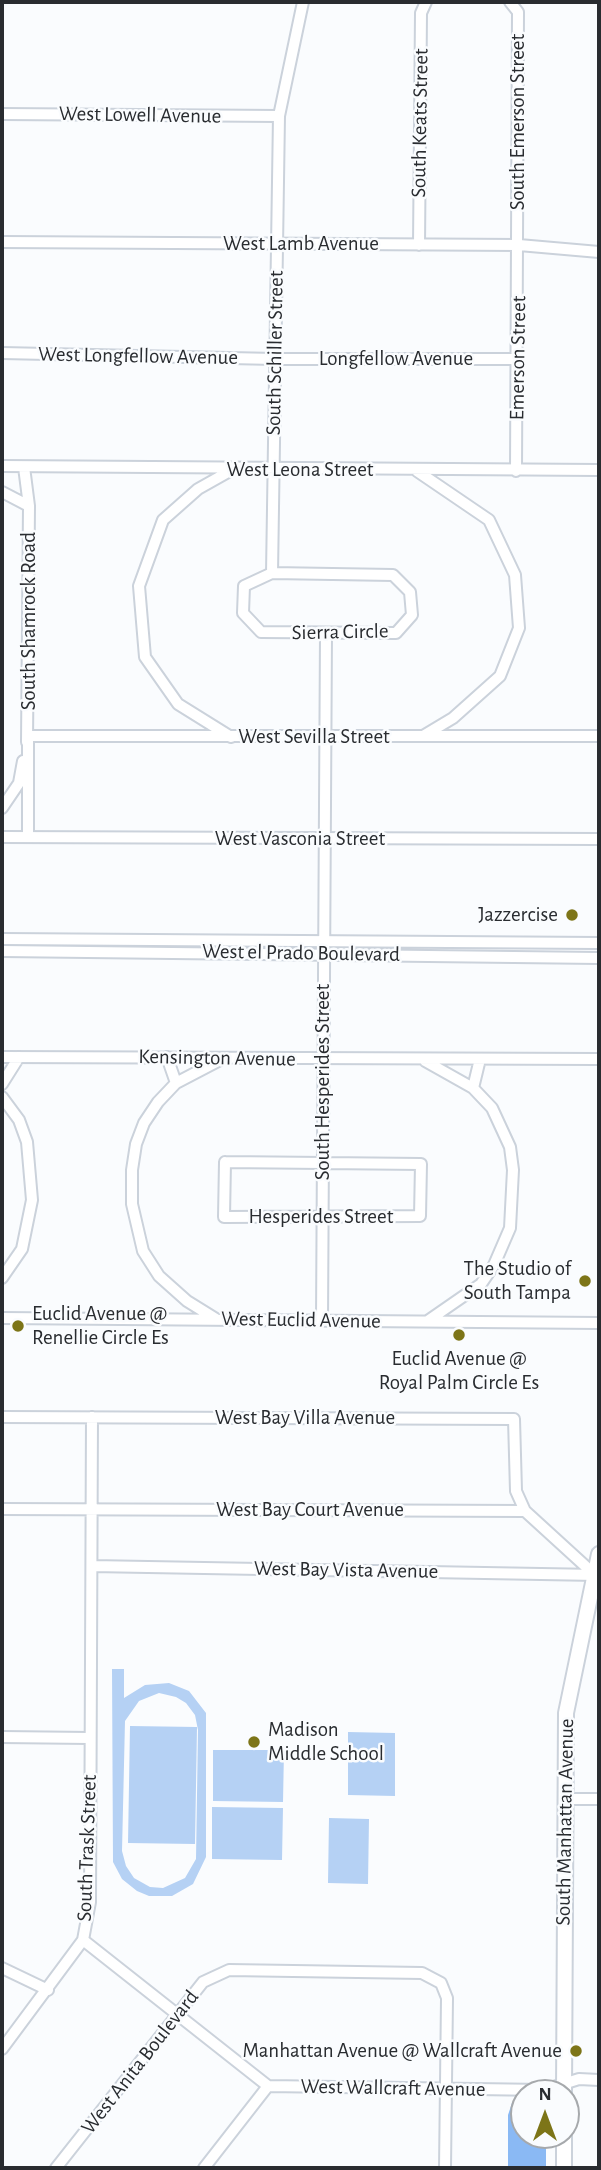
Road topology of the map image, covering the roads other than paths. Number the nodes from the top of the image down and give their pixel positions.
1 (426, 2) edge
2 (510, 2) edge
3 (303, 4) edge
4 (2, 114) edge
5 (279, 116) junction
6 (2, 242) edge
7 (276, 244) junction
8 (419, 245) junction
9 (519, 245) junction
10 (599, 252) edge
11 (2, 353) edge
12 (275, 359) junction
13 (518, 359) junction
14 (2, 466) edge
15 (24, 467) junction
16 (232, 469) junction
17 (273, 469) junction
18 (599, 470) edge
19 (418, 471) junction
20 (516, 471) junction
21 (2, 492) edge
22 (29, 506) junction
23 (272, 573) junction
24 (326, 633) junction
25 (28, 736) junction
26 (599, 736) edge
27 (230, 737) junction
28 (324, 737) junction
29 (420, 738) junction
30 (2, 808) edge
31 (2, 837) edge
32 (28, 837) junction
33 (324, 839) junction
34 (599, 839) edge
35 (2, 939) edge
36 (27, 939) junction
37 (451, 943) junction
38 (573, 943) junction
39 (599, 943) edge
40 (175, 946) junction
41 (324, 948) junction
42 (2, 951) edge
43 (28, 952) junction
44 (450, 956) junction
45 (573, 957) junction
46 (599, 958) edge
47 (2, 1057) edge
48 (19, 1057) junction
49 (167, 1057) junction
50 (222, 1059) junction
51 (323, 1059) junction
52 (480, 1059) junction
53 (599, 1059) edge
54 (423, 1060) junction
55 (176, 1083) junction
56 (2, 1084) edge
57 (473, 1088) junction
58 (2, 1097) edge
59 (323, 1164) junction
60 (323, 1216) junction
61 (2, 1278) edge
62 (2, 1318) edge
63 (217, 1319) junction
64 (322, 1320) junction
65 (428, 1321) junction
66 (599, 1323) edge
67 (2, 1417) edge
68 (92, 1417) junction
69 (2, 1508) edge
70 (92, 1509) junction
71 (525, 1511) junction
72 (599, 1554) edge
73 (92, 1566) junction
74 (597, 1575) edge
75 (2, 1737) edge
76 (89, 1738) junction
77 (564, 1799) junction
78 (599, 1799) edge
79 (83, 1940) junction
80 (2, 1968) edge
81 (48, 1990) junction
82 (176, 2014) junction
83 (2, 2049) edge
84 (564, 2079) edge
85 (599, 2080) edge
86 (580, 2084) edge
87 (268, 2086) junction
88 (446, 2089) junction
89 (510, 2090) edge
90 (564, 2149) edge
91 (56, 2168) edge
92 (204, 2168) edge
93 (445, 2168) edge
94 (564, 2168) edge

1 - 8 street, South Keats Street
2 - 9 street, South Emerson Street
3 - 5 street, South Schiller Street
4 - 5 street, West Lowell Avenue
5 - 7 street, South Schiller Street
6 - 7 street, West Lamb Avenue
7 - 8 street, West Lamb Avenue
7 - 12 street, South Schiller Street
8 - 9 street, West Lamb Avenue
9 - 10 street, West Lamb Avenue
9 - 13 street, Emerson Street
11 - 12 street, West Longfellow Avenue
12 - 13 street, Longfellow Avenue
12 - 17 street, South Schiller Street
13 - 20 street, Emerson Street
14 - 15 street, West Leona Street
15 - 16 street, West Leona Street
15 - 22 street, South Shamrock Road
16 - 17 street, West Leona Street
16 - 27 street
17 - 19 street, West Leona Street
17 - 23 street, South Schiller Street
18 - 20 street, West Leona Street
19 - 20 street, West Leona Street
19 - 29 street
21 - 22 street, South Shamrock Road
22 - 25 street, South Shamrock Road
23 - 24 street, Sierra Circle
23 - 24 street, Sierra Circle
24 - 28 street, South Hesperides Street
25 - 27 street, West Sevilla Street
25 - 30 street, South Shamrock Road
25 - 32 street, South Shamrock Road
26 - 29 street, West Sevilla Street
27 - 28 street, West Sevilla Street
28 - 29 street, West Sevilla Street
28 - 33 street, South Hesperides Street
31 - 32 street, West Vasconia Street
32 - 33 street, West Vasconia Street
33 - 34 street, West Vasconia Street
33 - 41 street, South Hesperides Street
35 - 36 street, West el Prado Boulevard
36 - 40 street, West el Prado Boulevard
36 - 43 street
37 - 38 street, West el Prado Boulevard
37 - 41 street, West el Prado Boulevard
37 - 44 street
38 - 39 street, West el Prado Boulevard
38 - 45 street
40 - 41 street, West el Prado Boulevard
40 - 43 street, West el Prado Boulevard
41 - 44 street, West el Prado Boulevard
41 - 51 street, South Hesperides Street
42 - 43 street, West el Prado Boulevard
44 - 45 street, West el Prado Boulevard
45 - 46 street, West el Prado Boulevard
47 - 48 street, Kensington Avenue
48 - 49 street, Kensington Avenue
48 - 56 street
49 - 50 street, Kensington Avenue
49 - 55 street
50 - 51 street, Kensington Avenue
50 - 55 street
51 - 54 street, Kensington Avenue
51 - 59 street, South Hesperides Street
52 - 53 street, Kensington Avenue
52 - 54 street, Kensington Avenue
52 - 57 street
54 - 57 street
55 - 63 street
57 - 65 street
58 - 61 street
59 - 60 street, South Hesperides Street
59 - 60 street, Hesperides Street
59 - 60 street, Hesperides Street
60 - 64 street, South Hesperides Street
62 - 63 street, West Euclid Avenue
63 - 64 street, West Euclid Avenue
64 - 65 street, West Euclid Avenue
65 - 66 street, West Euclid Avenue
67 - 68 street, West Bay Villa Avenue
68 - 70 street, South Trask Street
68 - 71 street, West Bay Villa Avenue
69 - 70 street, West Bay Court Avenue
70 - 71 street, West Bay Court Avenue
70 - 73 street, South Trask Street
71 - 74 street
72 - 74 main road, South Manhattan Avenue
73 - 74 street, West Bay Vista Avenue
73 - 76 street, South Trask Street
74 - 77 main road, South Manhattan Avenue
75 - 76 street
76 - 79 street, South Trask Street
77 - 78 street
77 - 84 main road, South Manhattan Avenue
79 - 81 street
79 - 82 street, South Trask Street
80 - 81 street
81 - 83 street
82 - 87 street, South Trask Street
82 - 88 street, West Anita Boulevard
82 - 91 street, West Anita Boulevard
85 - 86 street, West Wallcraft Avenue
87 - 88 street, West Wallcraft Avenue
87 - 92 street
88 - 89 street, West Wallcraft Avenue
88 - 93 street
90 - 94 main road

